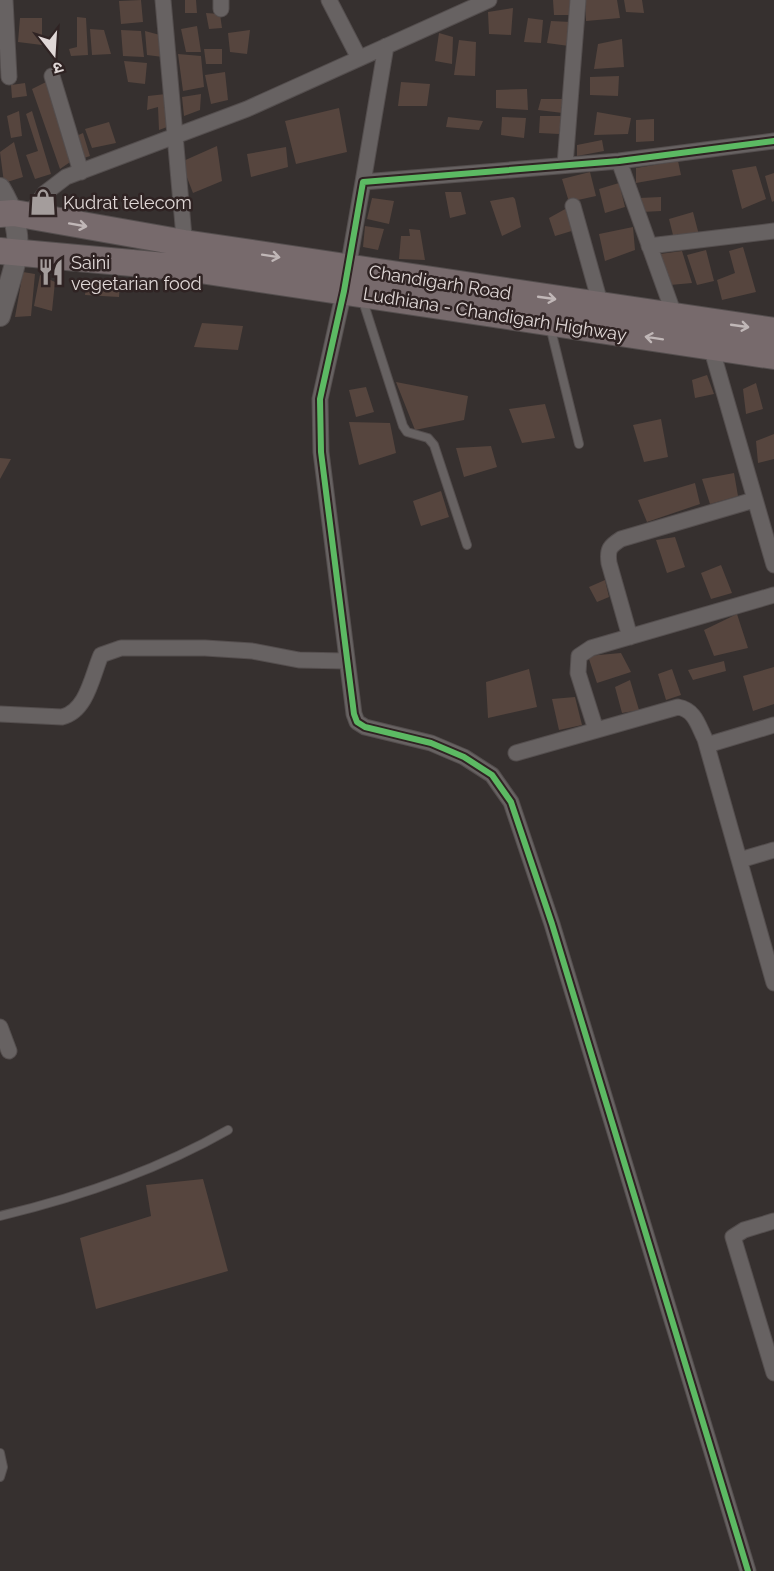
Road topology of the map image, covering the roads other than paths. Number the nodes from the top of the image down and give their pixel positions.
1 (5, 0) edge
2 (163, 0) edge
3 (329, 0) edge
4 (489, 0) edge
5 (578, 0) edge
6 (386, 46) junction
7 (359, 58) junction
8 (52, 76) dead end
9 (9, 77) dead end
10 (174, 138) junction
11 (774, 141) edge
12 (619, 161) junction
13 (565, 165) junction
14 (81, 172) junction
15 (363, 182) junction
16 (0, 188) edge
17 (573, 206) dead end
18 (14, 214) edge
19 (774, 231) edge
20 (184, 243) junction
21 (650, 246) junction
22 (9, 251) edge
23 (187, 268) junction
24 (351, 284) junction
25 (600, 306) junction
26 (0, 316) edge
27 (675, 317) junction
28 (549, 322) junction
29 (774, 331) edge
30 (711, 347) junction
31 (774, 356) edge
32 (579, 444) dead end
33 (754, 500) junction
34 (467, 545) dead end
35 (774, 565) edge
36 (774, 595) edge
37 (630, 637) junction
38 (346, 661) junction
39 (0, 714) edge
40 (774, 725) edge
41 (596, 730) junction
42 (707, 745) junction
43 (516, 753) dead end
44 (774, 850) edge
45 (740, 860) junction
46 (774, 983) edge
47 (0, 1027) edge
48 (9, 1051) dead end
49 (228, 1130) dead end
50 (0, 1216) edge
51 (774, 1221) edge
52 (774, 1373) edge
53 (0, 1453) edge
54 (0, 1477) edge
55 (748, 1571) edge

1 - 9 street
2 - 10 street
3 - 7 street
4 - 6 street
5 - 13 street
6 - 7 street
6 - 15 street
7 - 10 street
8 - 14 street
10 - 14 street
10 - 20 street
11 - 12 street
12 - 13 street
12 - 21 street
13 - 15 street
14 - 18 street
15 - 24 street
16 - 18 street
17 - 25 street
18 -> 20 main road, Chandigarh Road
18 - 22 street
19 - 21 street
20 - 23 street
20 -> 24 main road, Chandigarh Road
21 - 27 street
22 - 23 main road, Ludhiana - Chandigarh Highway
22 - 26 street
23 - 24 main road, Ludhiana - Chandigarh Highway
24 -> 25 main road, Chandigarh Road
24 - 28 main road, Ludhiana - Chandigarh Highway
24 - 34 lane
24 - 38 street
25 - 27 main road, Chandigarh Road
27 -> 29 main road, Chandigarh Road
30 -> 28 main road, Ludhiana - Chandigarh Highway
28 - 32 lane
30 - 31 main road, Ludhiana - Chandigarh Highway
30 - 33 street
33 - 35 street
33 - 37 street
36 - 37 street
37 - 41 street
38 - 39 street
38 - 55 street
40 - 42 street
41 - 42 street
41 - 43 street
42 - 45 street
44 - 45 street
45 - 46 street
47 - 48 street
49 - 50 lane
51 - 52 street
53 - 54 lane

